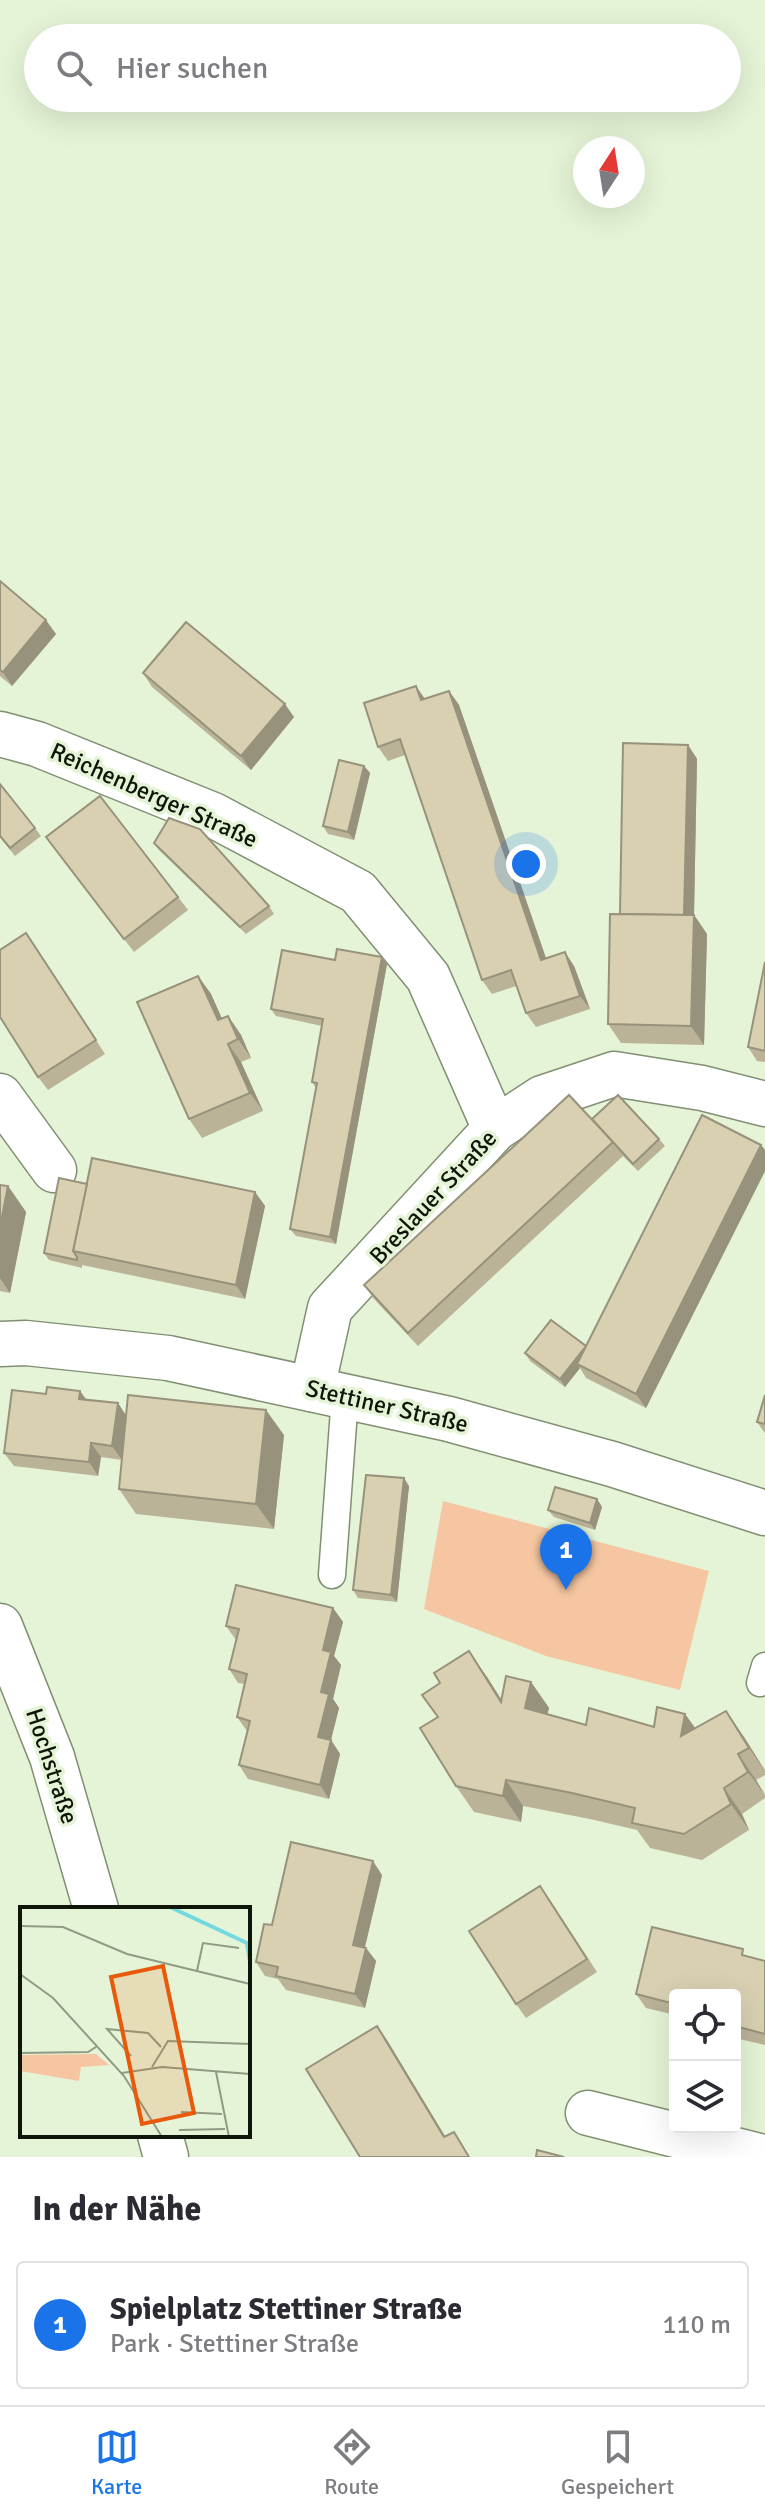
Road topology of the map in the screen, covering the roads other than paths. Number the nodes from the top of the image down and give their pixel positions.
1 (0, 734) edge
2 (0, 1096) edge
3 (765, 1104) edge
4 (495, 1129) junction
5 (54, 1170) dead end
6 (0, 1344) edge
7 (328, 1392) junction
8 (765, 1513) edge
9 (332, 1575) dead end
10 (0, 1626) edge
11 (95, 1907) edge
12 (588, 2113) dead end
13 (161, 2137) edge
14 (166, 2157) edge
15 (763, 2157) edge

1 - 4 street, Reichenberger Straße
2 - 5 street
3 - 4 street, Breslauer Straße
4 - 7 street, Breslauer Straße
6 - 7 street, Stettiner Straße
7 - 8 street, Stettiner Straße
7 - 9 lane
10 - 11 street, Hochstraße
12 - 15 street
13 - 14 street

